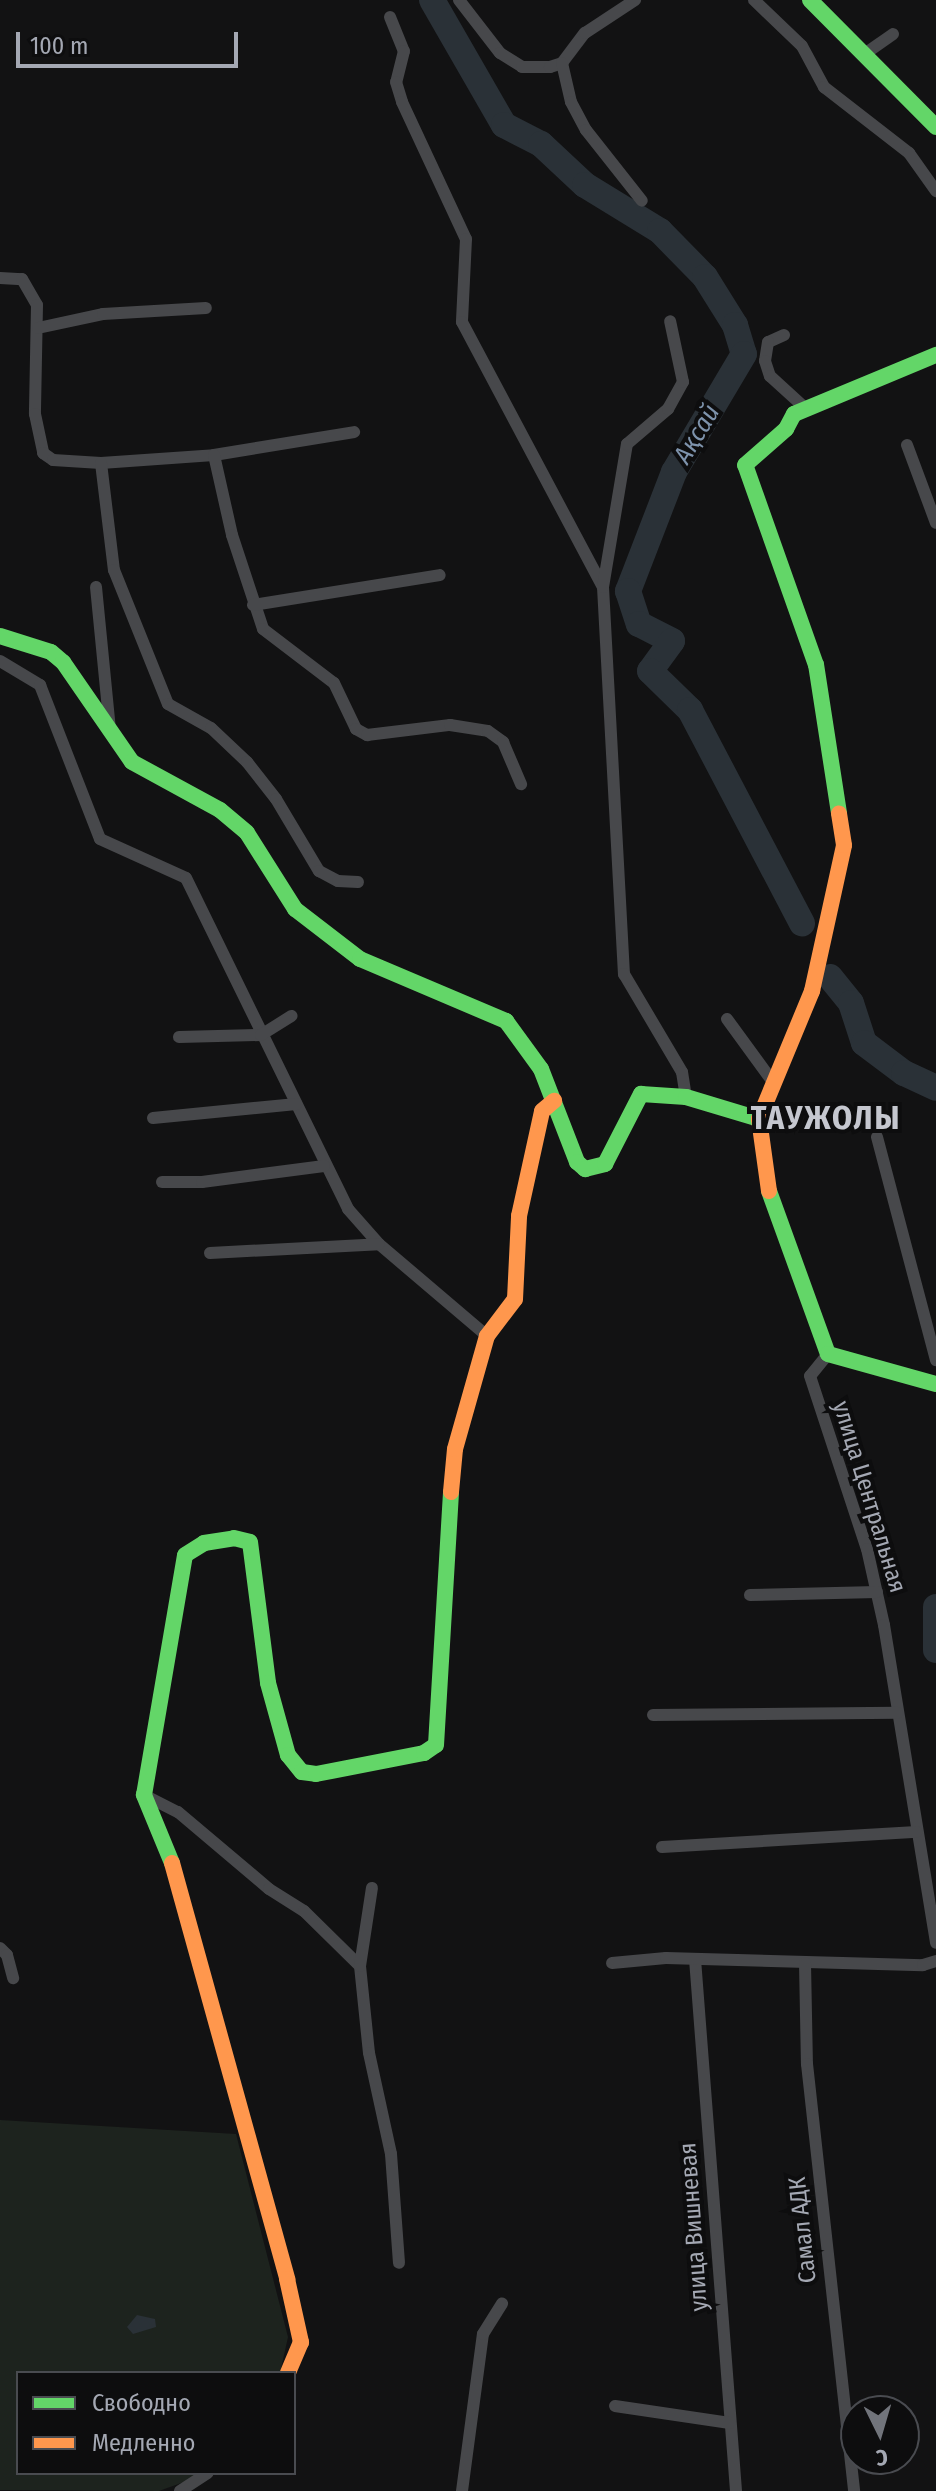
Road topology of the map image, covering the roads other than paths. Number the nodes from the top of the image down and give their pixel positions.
1 (459, 0) edge
2 (635, 0) edge
3 (754, 0) edge
4 (810, 0) edge
5 (390, 17) dead end
6 (893, 34) dead end
7 (866, 53) junction
8 (562, 63) junction
9 (936, 127) edge
10 (936, 191) edge
11 (642, 201) dead end
12 (0, 278) edge
13 (206, 308) dead end
14 (670, 321) dead end
15 (38, 328) junction
16 (784, 335) dead end
17 (936, 355) edge
18 (805, 408) junction
19 (354, 432) dead end
20 (907, 445) dead end
21 (214, 455) junction
22 (101, 463) junction
23 (936, 523) edge
24 (440, 575) dead end
25 (96, 587) dead end
26 (603, 587) junction
27 (253, 605) junction
28 (0, 636) edge
29 (0, 661) edge
30 (110, 729) junction
31 (521, 784) dead end
32 (358, 882) dead end
33 (291, 1016) dead end
34 (727, 1019) dead end
35 (261, 1035) junction
36 (179, 1037) dead end
37 (773, 1082) junction
38 (686, 1097) junction
39 (554, 1101) junction
40 (296, 1104) junction
41 (153, 1118) dead end
42 (759, 1119) junction
43 (877, 1137) dead end
44 (324, 1166) junction
45 (162, 1182) dead end
46 (379, 1244) junction
47 (210, 1253) dead end
48 (487, 1336) junction
49 (828, 1354) junction
50 (936, 1360) edge
51 (936, 1384) edge
52 (877, 1592) junction
53 (750, 1595) dead end
54 (897, 1713) junction
55 (653, 1715) dead end
56 (144, 1795) junction
57 (917, 1832) junction
58 (662, 1847) dead end
59 (372, 1888) dead end
60 (936, 1943) edge
61 (0, 1948) edge
62 (695, 1959) junction
63 (936, 1961) edge
64 (612, 1963) dead end
65 (805, 1963) junction
66 (360, 1966) junction
67 (13, 1978) dead end
68 (399, 2263) dead end
69 (502, 2304) dead end
70 (289, 2371) edge
71 (615, 2406) dead end
72 (730, 2423) junction
73 (205, 2475) edge
74 (180, 2491) edge
75 (462, 2491) edge
76 (736, 2491) edge
77 (854, 2491) edge

1 - 8 street
2 - 8 street
3 - 10 street
4 - 7 street
5 - 26 street
6 - 7 street
7 - 9 street
8 - 11 street
12 - 15 street
13 - 15 street
14 - 26 street
15 - 22 street
16 - 18 street
17 - 18 street
18 - 37 street
19 - 21 street
20 - 23 street
21 - 22 street
21 - 27 street
22 - 32 street
24 - 27 street
25 - 30 street
26 - 38 street
27 - 31 street
28 - 30 street
29 - 35 street
30 - 39 street
33 - 35 street
34 - 37 street
35 - 36 street
35 - 40 street
37 - 42 street
38 - 39 street
38 - 42 street
39 - 48 street
40 - 41 street
40 - 44 street
42 - 49 street
43 - 50 street
44 - 45 street
44 - 46 street
46 - 47 street
46 - 48 street
48 - 56 street
49 - 51 street
49 - 52 street, улица Центральная
52 - 53 street
52 - 54 street, улица Центральная
54 - 55 street
54 - 57 street, улица Центральная
56 - 66 street
56 - 70 street
57 - 58 street
57 - 60 street, улица Центральная
59 - 66 street
61 - 67 street
62 - 64 street
62 - 65 street
62 - 72 street, улица Вишневая
63 - 65 street
65 - 77 street, Самал АДК
66 - 68 street
69 - 75 street
71 - 72 street
72 - 76 street, улица Вишневая
73 - 74 street

